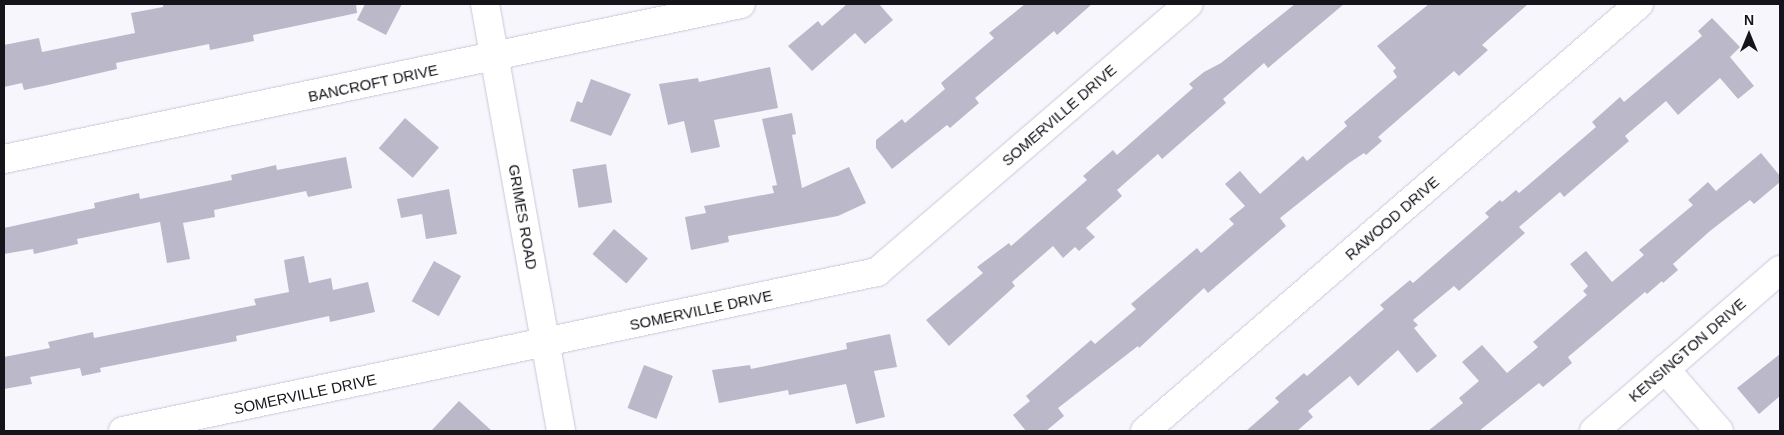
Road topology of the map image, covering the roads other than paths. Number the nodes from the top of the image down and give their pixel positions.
1 (485, 4) edge
2 (741, 4) edge
3 (1189, 4) edge
4 (1639, 4) edge
5 (496, 58) junction
6 (4, 159) edge
7 (1780, 270) edge
8 (546, 344) junction
9 (1665, 369) junction
10 (123, 431) edge
11 (561, 431) edge
12 (1145, 431) edge
13 (1594, 431) edge
14 (1719, 431) edge

1 - 5 street, GRIMES ROAD
2 - 5 street, BANCROFT DRIVE
3 - 8 street, SOMERVILLE DRIVE
4 - 12 street, RAWOOD DRIVE
5 - 6 street, BANCROFT DRIVE
5 - 8 street, GRIMES ROAD
7 - 9 street, KENSINGTON DRIVE
8 - 10 street, SOMERVILLE DRIVE
8 - 11 street, GRIMES ROAD
9 - 13 street, KENSINGTON DRIVE
9 - 14 street

